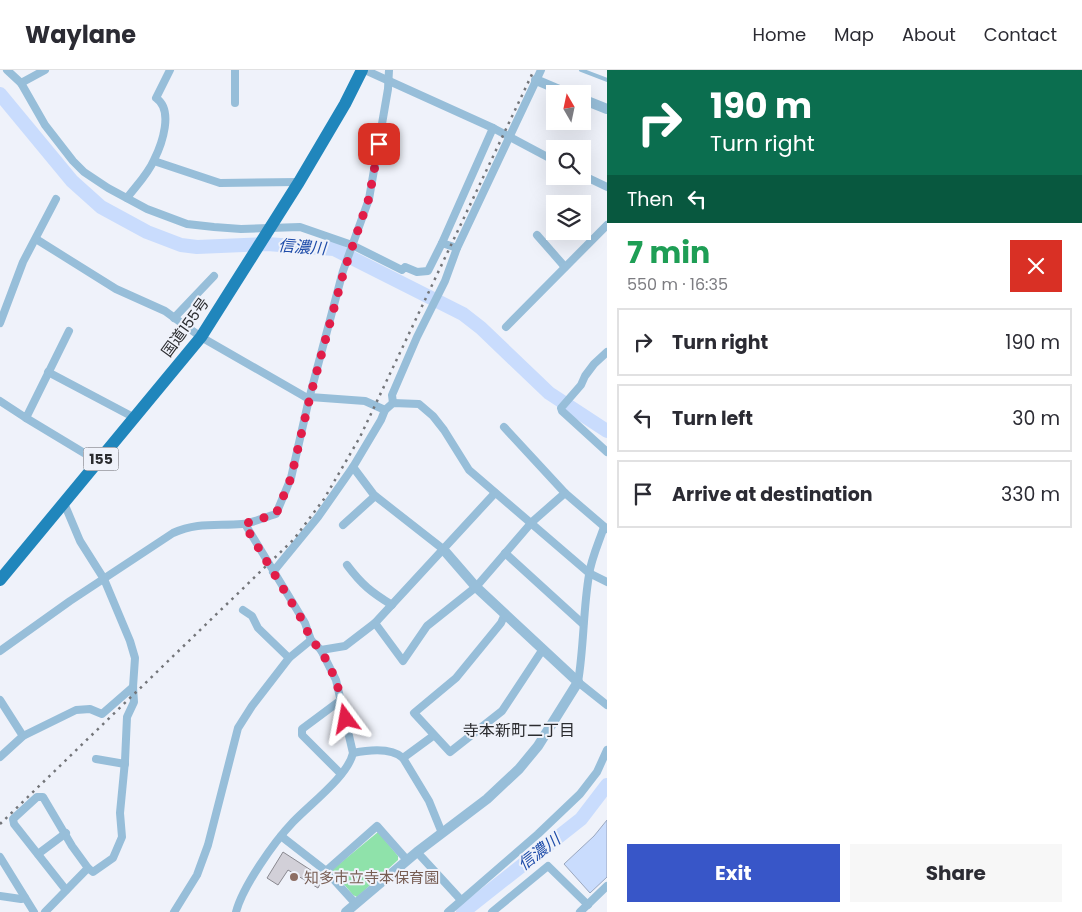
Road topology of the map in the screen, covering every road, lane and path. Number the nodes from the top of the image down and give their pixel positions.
1 (7, 70) edge
2 (45, 70) edge
3 (170, 70) edge
4 (235, 70) edge
5 (364, 70) edge
6 (389, 70) edge
7 (541, 70) edge
8 (581, 70) edge
9 (389, 80) junction
10 (536, 80) junction
11 (607, 80) edge
12 (21, 84) junction
13 (548, 85) edge
14 (591, 102) edge
15 (235, 103) dead end
16 (607, 109) edge
17 (493, 128) junction
18 (509, 137) junction
19 (546, 156) edge
20 (154, 161) junction
21 (591, 179) edge
22 (299, 182) junction
23 (607, 187) edge
24 (127, 198) junction
25 (56, 199) dead end
26 (607, 225) edge
27 (270, 228) junction
28 (537, 235) dead end
29 (36, 239) junction
30 (442, 243) junction
31 (352, 247) junction
32 (457, 248) junction
33 (565, 267) junction
34 (214, 276) dead end
35 (174, 318) junction
36 (0, 323) edge
37 (506, 327) dead end
38 (69, 331) dead end
39 (201, 337) junction
40 (607, 352) edge
41 (48, 372) junction
42 (310, 398) junction
43 (0, 401) edge
44 (394, 403) junction
45 (385, 410) junction
46 (26, 418) junction
47 (135, 418) junction
48 (504, 427) dead end
49 (607, 452) edge
50 (99, 462) junction
51 (353, 467) junction
52 (495, 493) junction
53 (565, 493) junction
54 (375, 496) junction
55 (64, 503) junction
56 (532, 522) junction
57 (244, 524) junction
58 (343, 525) dead end
59 (606, 528) edge
60 (443, 549) junction
61 (505, 553) junction
62 (347, 565) dead end
63 (273, 572) junction
64 (589, 573) junction
65 (104, 579) junction
66 (0, 580) edge
67 (607, 582) edge
68 (476, 587) junction
69 (392, 605) junction
70 (243, 610) dead end
71 (505, 614) junction
72 (375, 623) junction
73 (583, 624) junction
74 (311, 640) junction
75 (543, 649) junction
76 (321, 650) junction
77 (0, 651) edge
78 (289, 658) junction
79 (578, 682) junction
80 (133, 687) junction
81 (0, 700) edge
82 (341, 700) junction
83 (607, 705) edge
84 (23, 736) junction
85 (433, 736) junction
86 (607, 750) edge
87 (353, 753) junction
88 (0, 758) edge
89 (403, 758) junction
90 (96, 759) dead end
91 (125, 764) junction
92 (341, 774) junction
93 (66, 833) junction
94 (442, 833) junction
95 (281, 836) junction
96 (417, 852) junction
97 (38, 854) junction
98 (0, 857) edge
99 (407, 860) junction
100 (88, 868) junction
101 (326, 871) junction
102 (607, 886) edge
103 (66, 890) junction
104 (0, 896) edge
105 (25, 898) junction
106 (461, 900) junction
107 (355, 903) junction
108 (588, 905) junction
109 (34, 912) edge
110 (47, 912) edge
111 (174, 912) edge
112 (236, 912) edge
113 (346, 912) edge
114 (448, 912) edge
115 (492, 912) edge
116 (580, 912) edge

1 - 12 street
2 - 12 street
3 - 20 street
4 - 15 street
5 - 9 street
5 - 22 highway, 国道155号 / 155
6 - 9 street
7 - 10 street
8 - 11 lane
9 - 17 street
9 - 31 street
10 - 13 street
10 - 18 street
12 - 24 street
14 - 16 street
17 - 18 street
17 - 30 street
18 - 19 street
18 - 32 street
20 - 22 street
20 - 24 street
21 - 23 street
22 - 27 highway, 国道155号 / 155
24 - 27 street
25 - 29 street
26 - 33 street
27 - 31 street
27 - 39 highway, 国道155号 / 155
28 - 33 street
29 - 35 street
29 - 36 street
30 - 31 street
30 - 32 street
31 - 42 street
32 - 44 street
33 - 37 street
34 - 35 street
35 - 39 street
38 - 41 street
39 - 42 street
39 - 47 highway, 国道155号 / 155
40 - 49 street
41 - 46 street
41 - 47 street
42 - 45 street
42 - 57 street
43 - 46 street
44 - 45 street
44 - 52 street
45 - 51 street
46 - 50 street
47 - 50 highway, 国道155号 / 155
48 - 53 street
50 - 55 highway, 国道155号 / 155
51 - 54 street
51 - 63 street
52 - 56 street
52 - 60 street
53 - 56 street
53 - 59 street
54 - 58 street
54 - 60 street
55 - 65 street
55 - 66 highway, 国道155号 / 155
56 - 61 street
56 - 64 street
57 - 63 street
57 - 65 street
59 - 64 street
60 - 68 street
60 - 69 street
61 - 68 street
61 - 73 street
62 - 69 street
63 - 74 street
64 - 67 street
64 - 73 street
65 - 77 street
65 - 80 street
68 - 71 street
68 - 72 street
69 - 72 street
70 - 78 street
71 - 75 street
71 - 85 street
72 - 76 street
73 - 79 street
74 - 76 street
74 - 78 street
75 - 79 street
75 - 85 street
76 - 82 street
78 - 111 street
79 - 83 street
79 - 94 street
80 - 84 street
80 - 91 street
81 - 84 street
82 - 87 street
82 - 92 street
84 - 88 street
85 - 89 street
86 - 106 street
87 - 89 street
87 - 92 street
89 - 94 street
90 - 91 street
91 - 100 street
92 - 95 street
93 - 97 street
93 - 97 street
93 - 100 street
94 - 96 street
95 - 101 street
95 - 112 street
96 - 99 street
96 - 106 street
97 - 103 street
98 - 105 street
99 - 101 street
99 - 107 street
100 - 103 street
101 - 107 street
102 - 108 street
103 - 110 street
104 - 105 street
105 - 109 street
106 - 114 street
107 - 113 street
108 - 115 street
108 - 116 street

